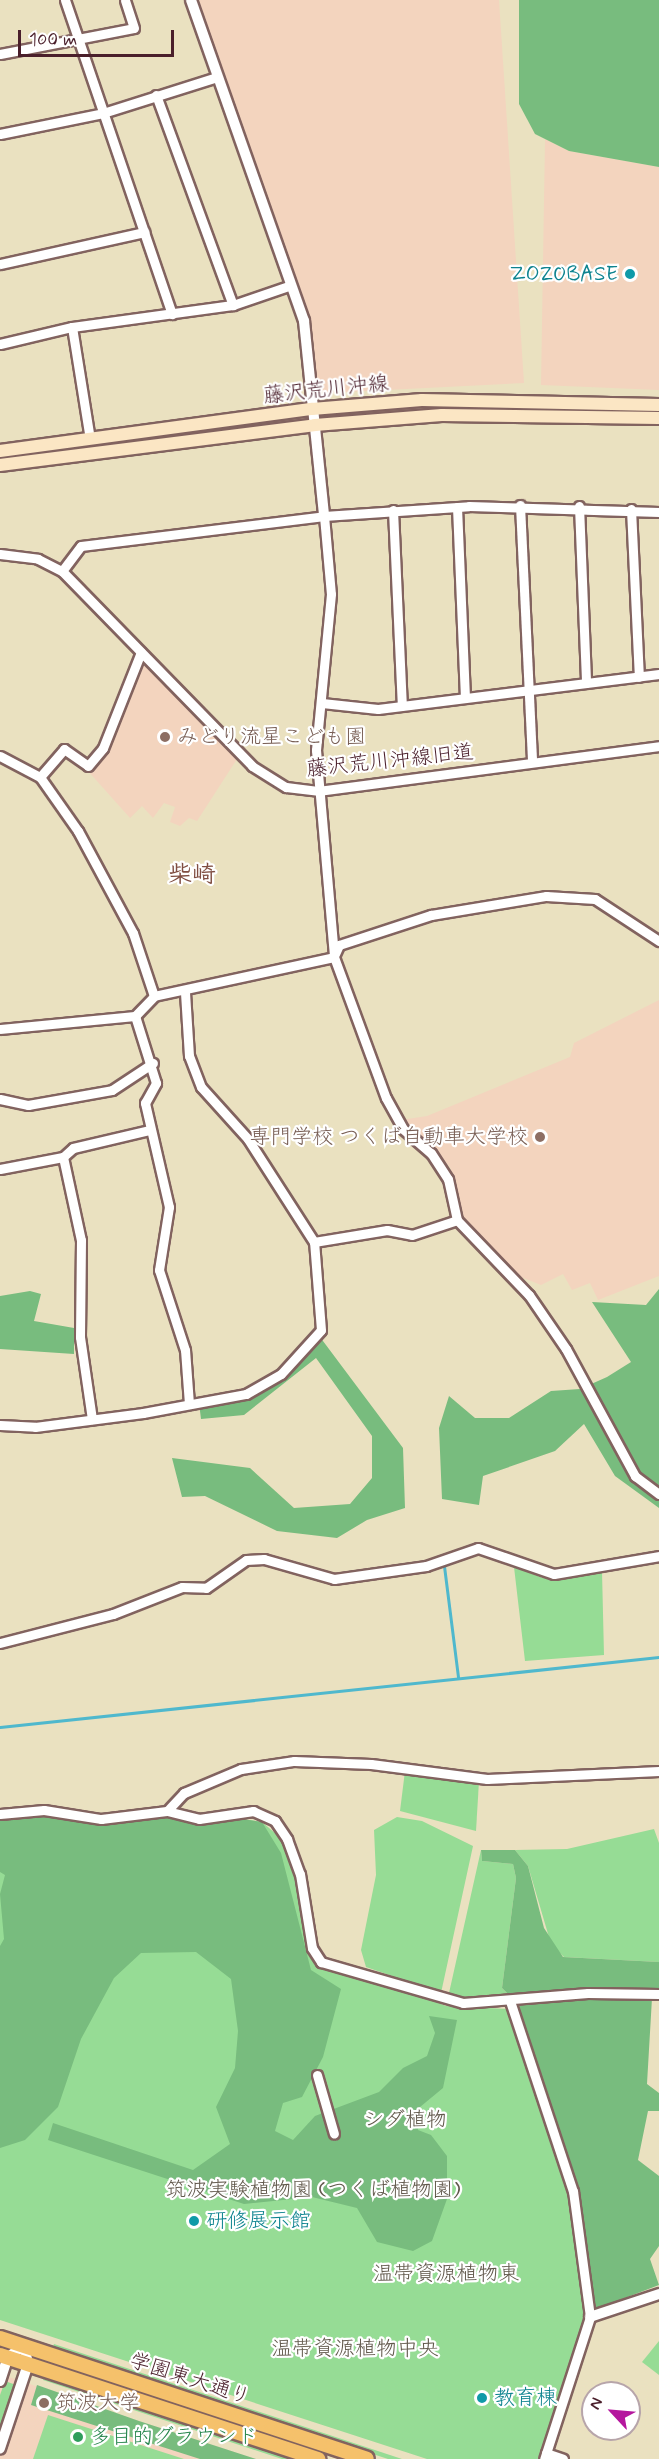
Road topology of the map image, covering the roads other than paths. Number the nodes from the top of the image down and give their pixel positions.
1 (65, 0) edge
2 (125, 0) edge
3 (191, 0) edge
4 (78, 38) junction
5 (0, 54) edge
6 (217, 77) junction
7 (156, 95) junction
8 (103, 113) junction
9 (0, 134) edge
10 (144, 232) junction
11 (0, 264) edge
12 (291, 285) junction
13 (233, 305) junction
14 (172, 314) junction
15 (72, 327) junction
16 (0, 344) edge
17 (659, 405) edge
18 (312, 409) junction
19 (659, 418) edge
20 (315, 425) junction
21 (90, 439) junction
22 (0, 451) edge
23 (0, 465) edge
24 (520, 505) junction
25 (579, 506) junction
26 (457, 507) junction
27 (631, 509) junction
28 (393, 510) junction
29 (659, 512) edge
30 (324, 516) junction
31 (0, 554) edge
32 (62, 571) junction
33 (141, 652) junction
34 (659, 674) edge
35 (639, 677) junction
36 (586, 683) junction
37 (529, 689) junction
38 (465, 698) junction
39 (322, 703) junction
40 (402, 706) junction
41 (659, 746) edge
42 (0, 756) edge
43 (532, 762) junction
44 (40, 777) junction
45 (318, 791) junction
46 (659, 941) edge
47 (334, 957) junction
48 (185, 993) junction
49 (154, 996) junction
50 (135, 1016) junction
51 (0, 1029) edge
52 (153, 1063) junction
53 (0, 1099) edge
54 (150, 1130) junction
55 (63, 1157) junction
56 (0, 1169) edge
57 (457, 1220) junction
58 (314, 1242) junction
59 (189, 1404) junction
60 (92, 1419) junction
61 (0, 1425) edge
62 (659, 1494) edge
63 (659, 1556) edge
64 (0, 1643) edge
65 (659, 1772) edge
66 (167, 1811) junction
67 (0, 1814) edge
68 (659, 1994) edge
69 (510, 2001) junction
70 (317, 2075) dead end
71 (334, 2133) dead end
72 (659, 2294) edge
73 (590, 2317) junction
74 (0, 2338) edge
75 (24, 2346) junction
76 (4, 2356) edge
77 (28, 2364) junction
78 (0, 2381) edge
79 (0, 2448) edge
80 (545, 2456) edge
81 (318, 2459) edge
82 (367, 2459) edge
83 (563, 2459) edge

1 - 4 street
2 - 4 street
3 - 6 street
4 - 5 street
4 - 8 street
6 - 7 street
6 - 12 street
7 - 8 street
7 - 13 street
8 - 9 street
8 - 10 street
10 - 11 street
10 - 14 street
12 - 13 street
12 - 18 street
13 - 14 street
14 - 15 street
15 - 16 street
15 - 21 street
17 - 18 main road, 藤沢荒川沖線
18 - 20 street
18 - 21 main road, 藤沢荒川沖線
19 - 20 main road, 藤沢荒川沖線
20 - 23 main road, 藤沢荒川沖線
20 - 30 street
21 - 22 main road, 藤沢荒川沖線
24 - 25 street
24 - 26 street
24 - 37 street
25 - 27 street
25 - 36 street
26 - 28 street
26 - 38 street
27 - 29 street
27 - 35 street
28 - 30 street
28 - 40 street
30 - 32 street
30 - 39 street
31 - 32 street, 藤沢荒川沖線旧道
32 - 33 street, 藤沢荒川沖線旧道
33 - 44 street
33 - 45 street, 藤沢荒川沖線旧道
34 - 35 street
35 - 36 street
36 - 37 street
37 - 38 street
37 - 43 street
38 - 40 street
39 - 40 street
39 - 45 street
41 - 43 street, 藤沢荒川沖線旧道
42 - 44 street
43 - 45 street, 藤沢荒川沖線旧道
44 - 49 street
45 - 47 street
46 - 47 street
47 - 48 street
47 - 57 street
48 - 49 street
48 - 58 street
49 - 50 street
50 - 51 street
50 - 52 street
52 - 53 street
52 - 54 street
54 - 55 street
54 - 59 street
55 - 56 street
55 - 60 street
57 - 58 street
57 - 62 street
58 - 59 street
59 - 60 street
60 - 61 street
63 - 64 street
65 - 66 street
66 - 67 street
66 - 69 street
68 - 69 street
69 - 73 street
70 - 71 street
72 - 73 street
73 - 80 street
74 - 75 main road, 学園東大通り
75 - 76 street
75 - 77 street
75 - 82 main road, 学園東大通り
76 - 77 main road, 学園東大通り
76 - 78 street
77 - 79 street
77 - 81 main road, 学園東大通り
80 - 83 street

